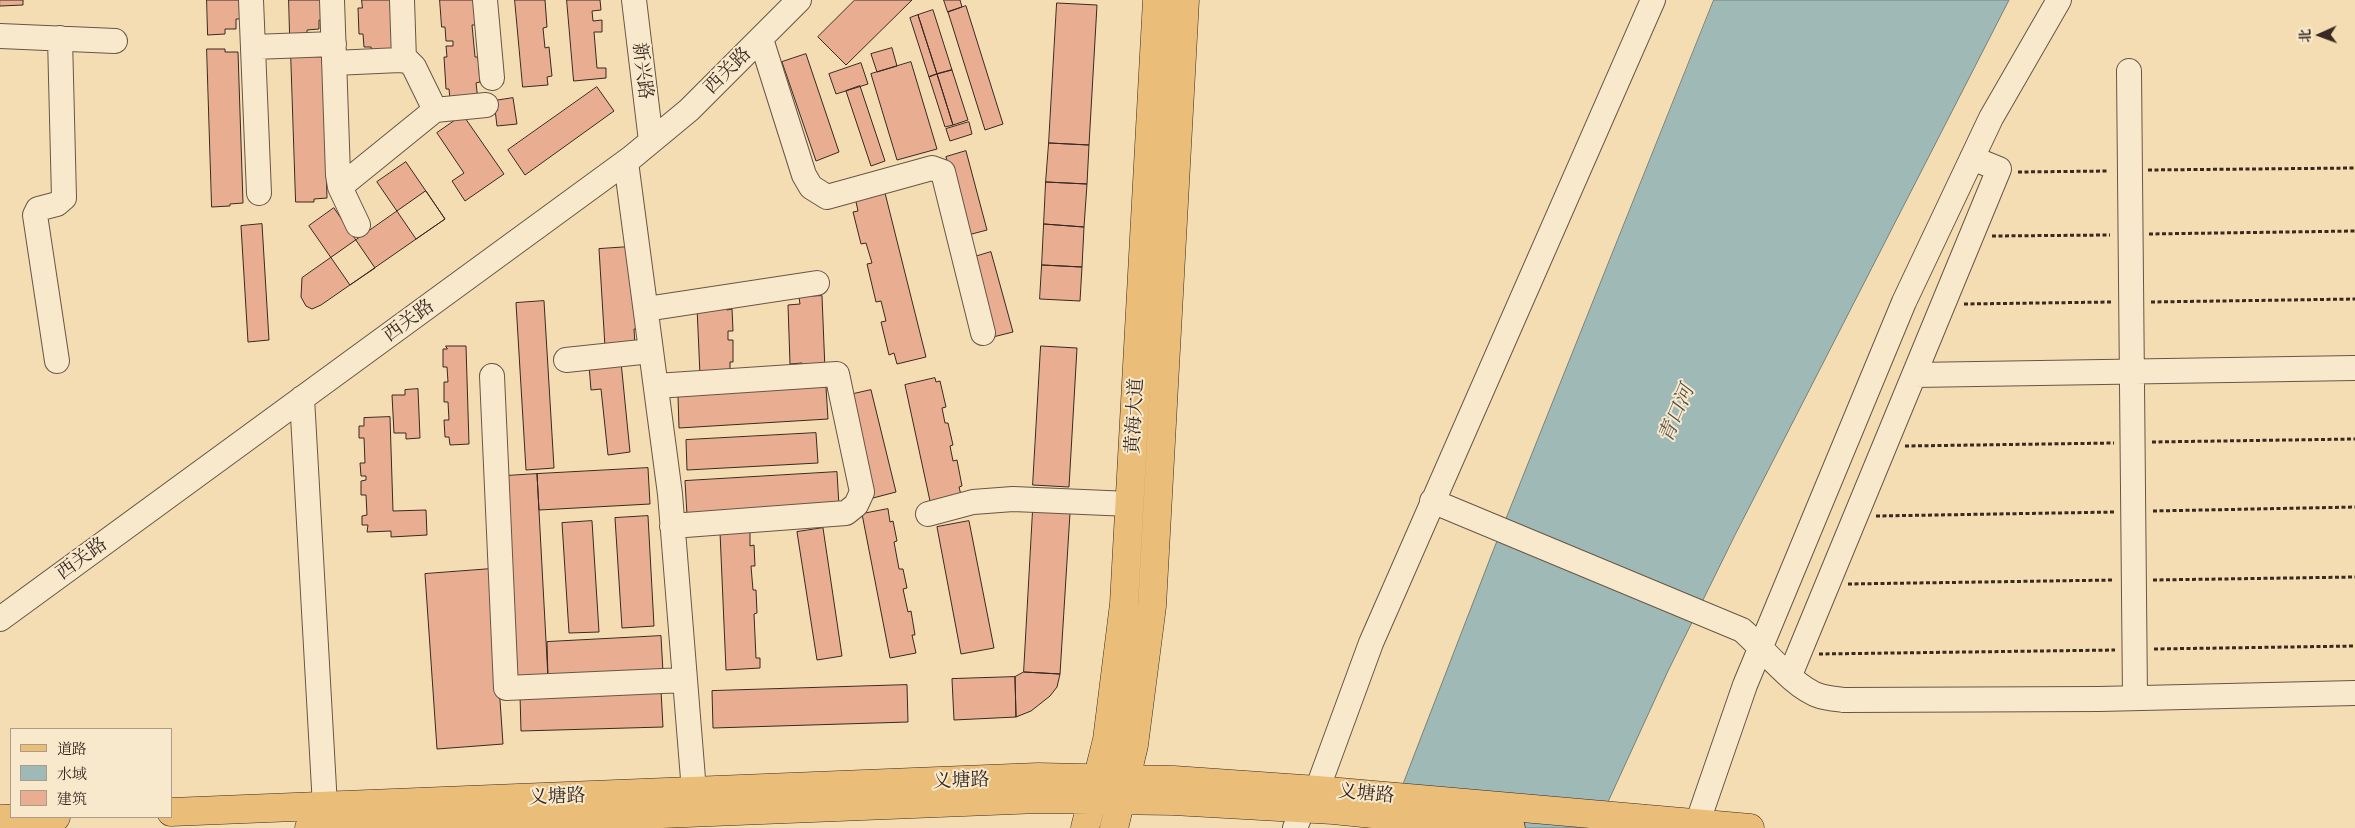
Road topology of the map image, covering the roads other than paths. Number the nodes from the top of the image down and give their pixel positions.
1 (251, 0) edge
2 (332, 0) edge
3 (402, 0) edge
4 (485, 0) edge
5 (634, 0) edge
6 (799, 0) edge
7 (1157, 0) edge
8 (1185, 0) edge
9 (1653, 0) edge
10 (2059, 0) edge
11 (0, 36) edge
12 (60, 38) junction
13 (761, 38) junction
14 (115, 41) dead end
15 (253, 46) junction
16 (334, 53) junction
17 (404, 60) junction
18 (2129, 71) dead end
19 (492, 78) dead end
20 (486, 106) dead end
21 (435, 110) junction
22 (651, 141) junction
23 (1972, 158) junction
24 (626, 162) junction
25 (340, 187) junction
26 (259, 193) dead end
27 (358, 225) dead end
28 (817, 283) dead end
29 (646, 309) junction
30 (983, 333) dead end
31 (651, 351) junction
32 (566, 360) dead end
33 (57, 361) dead end
34 (2355, 368) edge
35 (2132, 372) junction
36 (1914, 374) junction
37 (492, 376) dead end
38 (656, 386) junction
39 (302, 398) junction
40 (1432, 501) junction
41 (1130, 504) junction
42 (928, 514) dead end
43 (672, 526) junction
44 (0, 619) edge
45 (1761, 646) junction
46 (1794, 665) junction
47 (685, 680) junction
48 (2355, 693) edge
49 (2135, 698) junction
50 (1096, 789) junction
51 (1125, 790) junction
52 (694, 791) junction
53 (1318, 806) edge
54 (172, 812) edge
55 (28, 818) edge
56 (0, 819) edge
57 (320, 821) edge
58 (1697, 824) junction
59 (309, 828) edge
60 (1085, 828) edge
61 (1114, 828) edge
62 (1511, 828) edge
63 (1750, 828) edge

1 - 15 street
2 - 16 street
3 - 17 street
4 - 19 street
5 - 22 street, 新兴路
6 - 13 street, 西关路
7 - 41 main road, 黄海大道
8 - 51 main road, 黄海大道
9 - 40 street
10 - 23 street
11 - 12 street
12 - 14 street
12 - 33 street
13 - 22 street, 西关路
13 - 30 street
15 - 16 street
15 - 26 street
16 - 17 street
16 - 25 street
17 - 21 street
18 - 35 street
20 - 21 street
21 - 25 street
22 - 24 street, 西关路
23 - 36 street
23 - 45 street
24 - 29 street
24 - 39 street, 西关路
25 - 27 street
28 - 29 street
29 - 31 street
31 - 32 street
31 - 38 street
34 - 35 street
35 - 36 street
35 - 49 street
36 - 46 street
37 - 47 street
38 - 43 street
38 - 43 street
39 - 44 street, 西关路
39 - 57 street
40 - 45 street
40 - 53 street
41 - 42 street
41 - 50 main road, 黄海大道
43 - 47 street
45 - 46 street
45 - 58 street
46 - 49 street
47 - 52 street
48 - 49 street
50 - 51 main road, 义塘路
50 - 52 main road, 义塘路
50 - 57 main road, 义塘路
50 - 60 main road, 黄海大道
51 - 53 main road, 义塘路
51 - 61 main road, 黄海大道
52 - 57 main road, 义塘路
53 - 58 main road, 义塘路
53 - 62 main road, 义塘路
54 - 57 main road, 义塘路
55 - 56 main road
57 - 59 main road, 义塘路
58 - 63 main road, 义塘路

